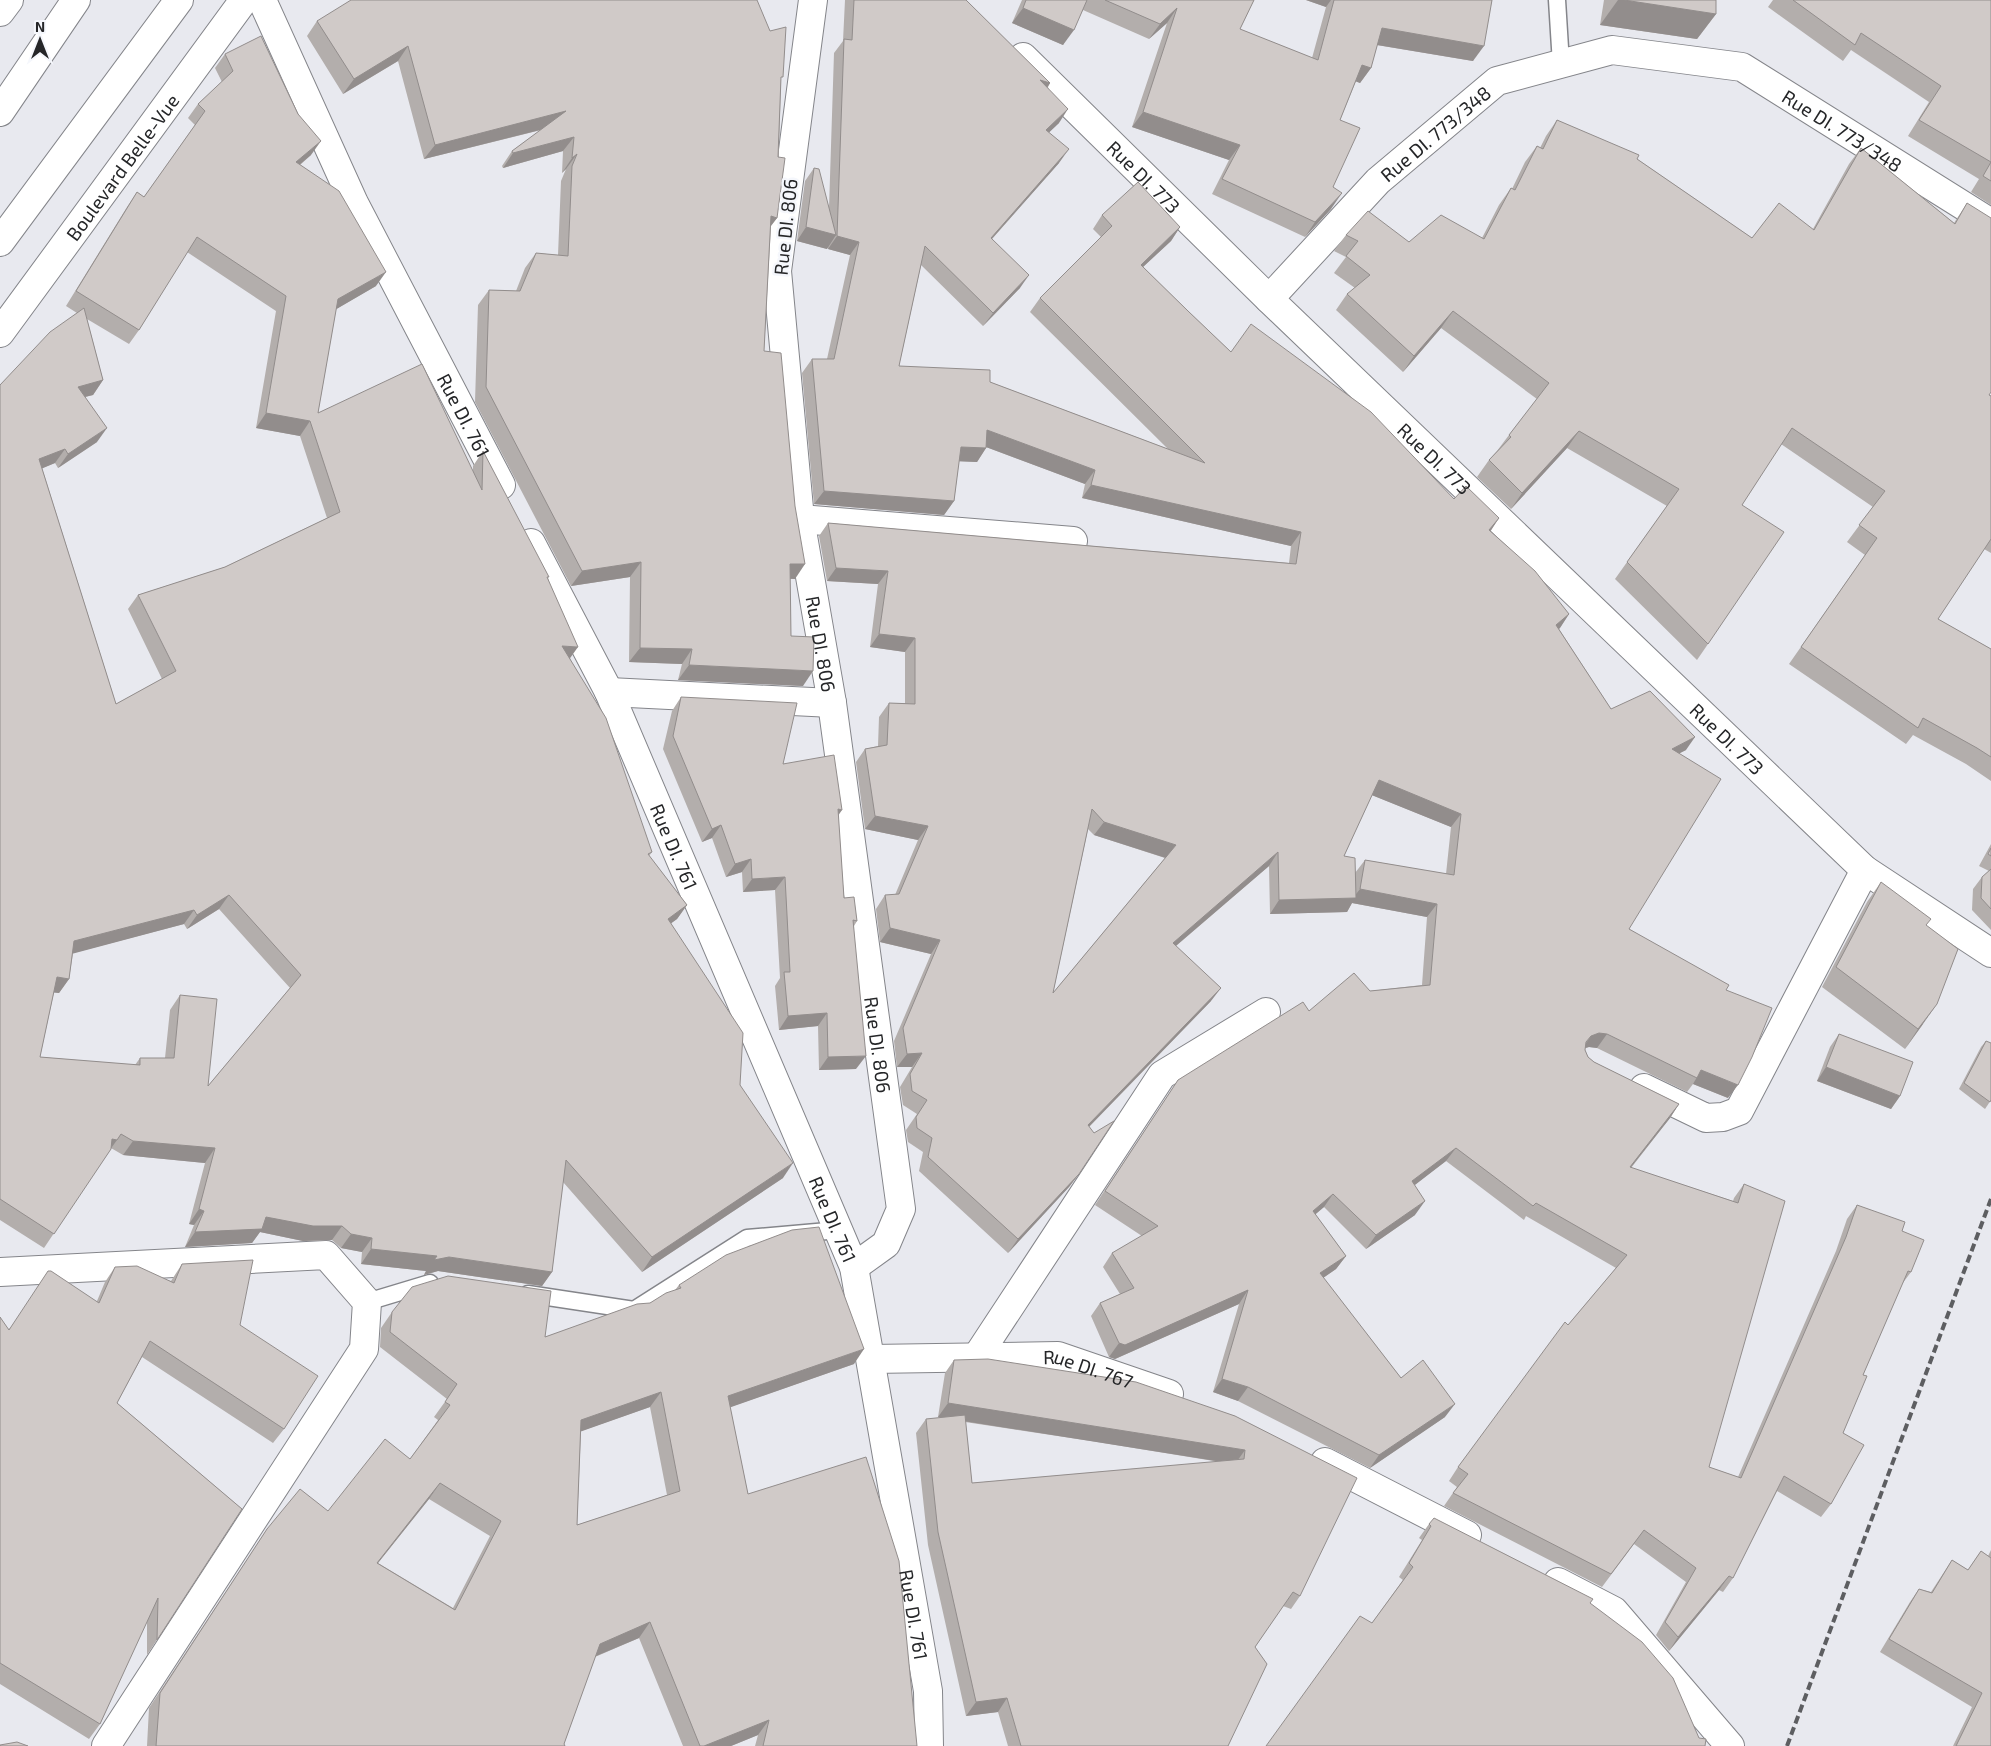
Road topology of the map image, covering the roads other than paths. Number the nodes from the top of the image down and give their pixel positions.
1 (9, 0) edge
2 (76, 0) edge
3 (178, 0) edge
4 (259, 0) edge
5 (813, 0) edge
6 (1557, 0) edge
7 (0, 12) edge
8 (1008, 42) edge
9 (1560, 64) junction
10 (0, 112) edge
11 (1991, 224) edge
12 (0, 242) edge
13 (1269, 299) junction
14 (0, 333) edge
15 (800, 519) junction
16 (1073, 541) dead end
17 (609, 692) junction
18 (832, 703) junction
19 (1865, 870) junction
20 (1991, 953) edge
21 (1266, 1012) dead end
22 (1618, 1075) edge
23 (839, 1230) junction
24 (854, 1267) junction
25 (0, 1272) edge
26 (446, 1283) edge
27 (516, 1293) edge
28 (367, 1302) junction
29 (976, 1358) junction
30 (871, 1359) junction
31 (1194, 1402) edge
32 (1301, 1450) edge
33 (1492, 1548) edge
34 (1536, 1571) edge
35 (106, 1746) edge
36 (929, 1746) edge
37 (1730, 1746) edge

1 - 7 street
2 - 10 street
3 - 12 street
4 - 14 street, Boulevard Belle-Vue
4 - 17 street, Rue DI. 761
5 - 15 street, Rue DI. 806
6 - 9 lane
8 - 13 street, Rue DI. 773
9 - 11 street, Rue DI. 773/348
9 - 13 street, Rue DI. 773/348
13 - 19 street, Rue DI. 773
15 - 16 street
15 - 18 street, Rue DI. 806
17 - 18 street
17 - 23 street, Rue DI. 761
18 - 24 street, Rue DI. 806
19 - 20 street, Rue DI. 773
19 - 22 street
21 - 29 street
23 - 24 street, Rue DI. 761
23 - 27 lane
24 - 30 street, Rue DI. 761
25 - 28 street
26 - 28 lane
28 - 35 street
29 - 30 street, Rue DI. 767
29 - 31 street, Rue DI. 767
30 - 36 street, Rue DI. 761
32 - 33 street
34 - 37 street

